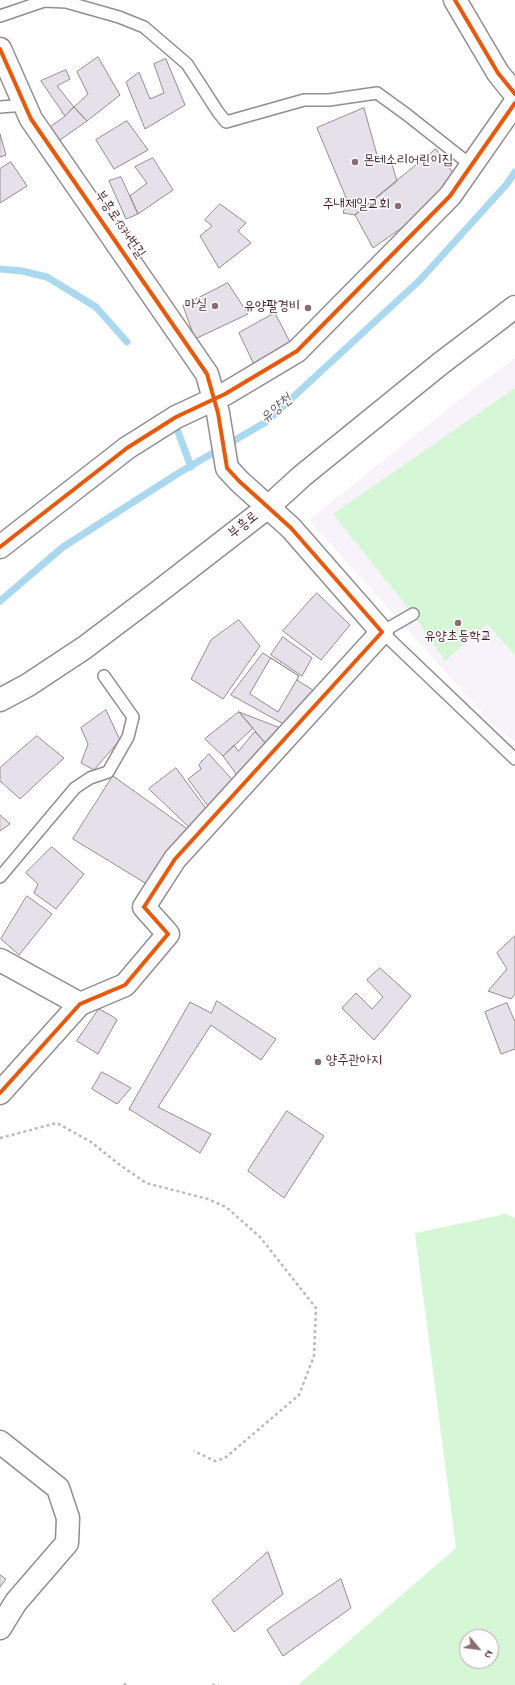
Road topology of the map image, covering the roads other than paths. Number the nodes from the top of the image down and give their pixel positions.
1 (455, 0) edge
2 (0, 16) edge
3 (0, 50) edge
4 (515, 94) edge
5 (515, 104) edge
6 (25, 105) junction
7 (0, 107) edge
8 (472, 166) junction
9 (515, 307) edge
10 (216, 406) junction
11 (268, 507) junction
12 (0, 547) edge
13 (413, 614) dead end
14 (382, 632) junction
15 (104, 676) dead end
16 (0, 700) edge
17 (515, 758) edge
18 (0, 877) edge
19 (0, 960) edge
20 (80, 1004) junction
21 (0, 1093) edge
22 (0, 1442) edge
23 (0, 1628) edge

1 - 4 street
2 - 8 lane
3 - 6 street, 부흥로1374번길
5 - 8 street
6 - 7 lane
6 - 10 street, 부흥로1374번길
8 - 10 street
9 - 11 street, 부흥로
10 - 11 street, 부흥로1374번길
10 - 12 street
11 - 14 street
11 - 16 street, 부흥로
13 - 14 lane
14 - 17 lane
14 - 20 street
15 - 18 lane
19 - 20 street
20 - 21 street
22 - 23 street

